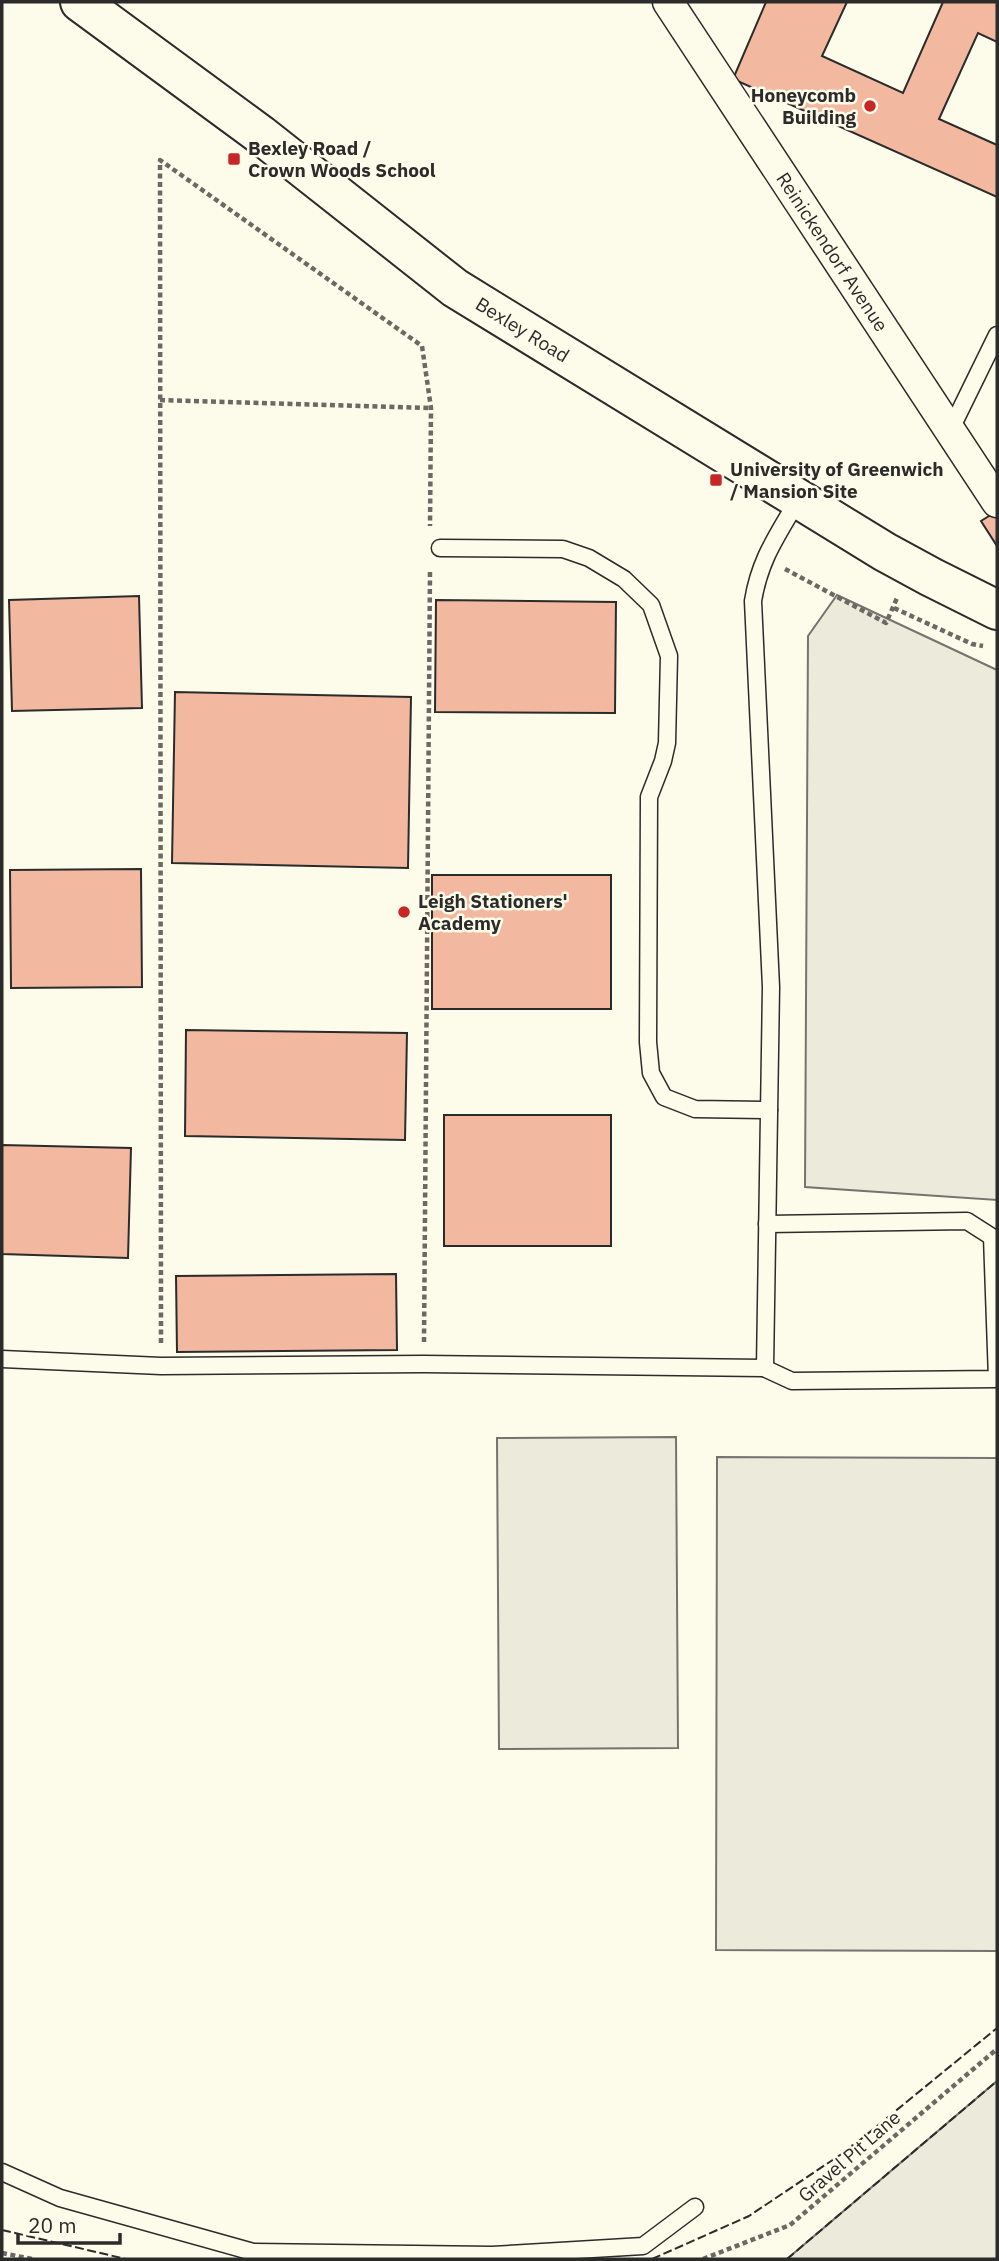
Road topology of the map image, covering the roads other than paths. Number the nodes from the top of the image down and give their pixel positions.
1 (80, 2) edge
2 (668, 2) edge
3 (997, 335) edge
4 (950, 431) junction
5 (799, 498) junction
6 (997, 502) edge
7 (435, 554) road end
8 (997, 610) edge
9 (769, 1110) junction
10 (767, 1224) junction
11 (2, 1359) edge
12 (764, 1368) junction
13 (2, 2172) edge
14 (695, 2207) dead end

1 - 5 main road, Bexley Road
2 - 4 street, Reinickendorf Avenue
3 - 4 lane
4 - 6 street, Reinickendorf Avenue
5 - 8 main road, Bexley Road
5 - 9 lane
7 - 9 lane
9 - 10 lane
10 - 12 lane
10 - 12 lane
11 - 12 lane
13 - 14 lane

